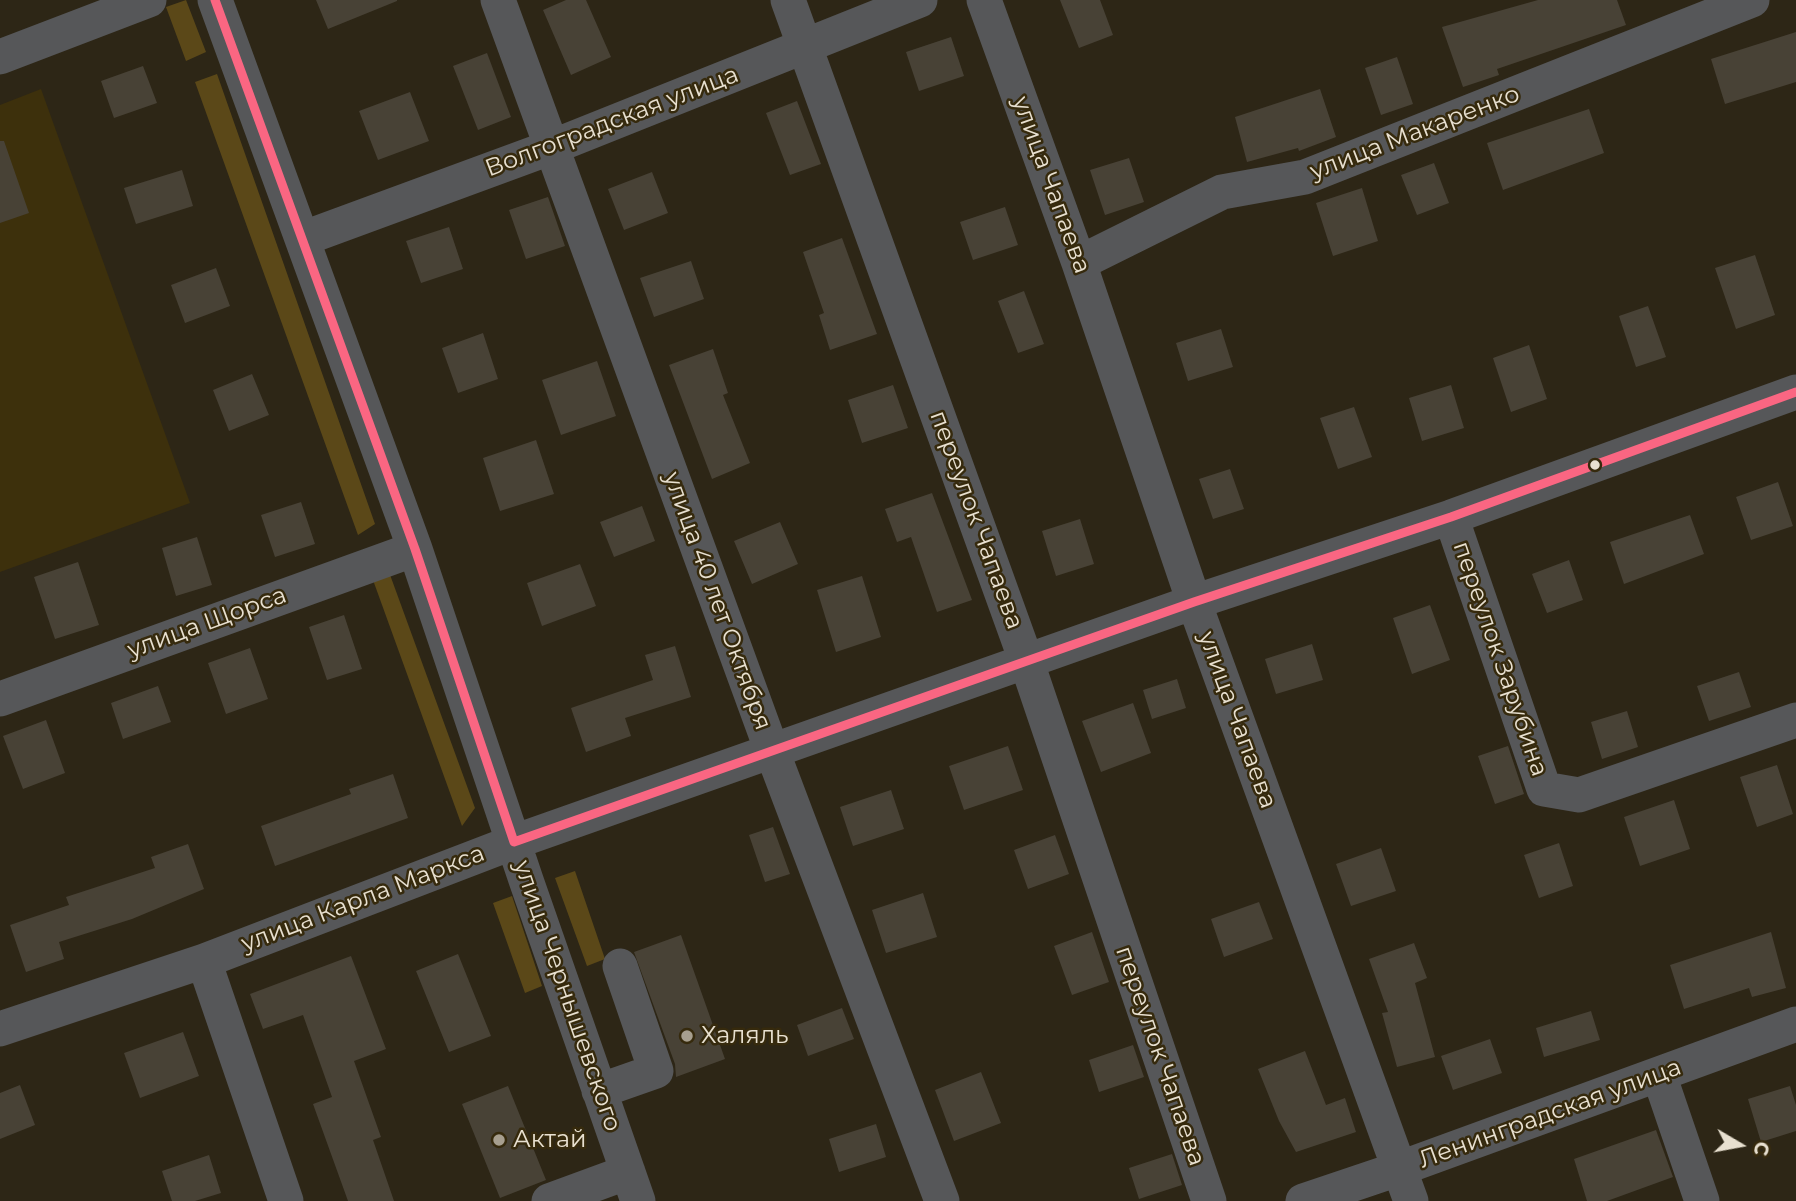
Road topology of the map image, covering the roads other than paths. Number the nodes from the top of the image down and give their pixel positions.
1 (149, 0) edge
2 (215, 0) edge
3 (498, 0) edge
4 (788, 0) edge
5 (920, 0) edge
6 (984, 0) edge
7 (1752, 0) edge
8 (805, 46) junction
9 (0, 57) edge
10 (552, 147) junction
11 (302, 239) junction
12 (1079, 263) junction
13 (1796, 392) edge
14 (1451, 517) junction
15 (415, 549) junction
16 (1194, 602) junction
17 (1027, 663) junction
18 (0, 699) edge
19 (1796, 720) edge
20 (772, 751) junction
21 (514, 842) junction
22 (204, 961) junction
23 (620, 966) dead end
24 (1796, 1024) edge
25 (0, 1029) edge
26 (1659, 1075) junction
27 (599, 1091) junction
28 (1406, 1185) edge
29 (633, 1187) edge
30 (286, 1201) edge
31 (549, 1201) edge
32 (942, 1201) edge
33 (1209, 1201) edge
34 (1303, 1201) edge
35 (1702, 1201) edge

1 - 9 street
2 - 11 street, улица Чернышевского
3 - 10 street, улица 40 лет Октября
4 - 8 street, переулок Чапаева
5 - 8 street, Волгоградская улица
6 - 12 street, улица Чапаева
7 - 12 street, улица Макаренко
8 - 10 street, Волгоградская улица
8 - 17 street, переулок Чапаева
10 - 11 street, Волгоградская улица
10 - 20 street, улица 40 лет Октября
11 - 15 street, улица Чернышевского
12 - 16 street, улица Чапаева
13 - 14 street, улица Карла Маркса
14 - 16 street, улица Карла Маркса
14 - 19 street, переулок Зарубина
15 - 18 street, улица Щорса
15 - 21 street, улица Чернышевского
16 - 17 street, улица Карла Маркса
16 - 28 street, улица Чапаева
17 - 20 street, улица Карла Маркса
17 - 33 street, переулок Чапаева
20 - 21 street, улица Карла Маркса
20 - 32 street, улица 40 лет Октября
21 - 22 street, улица Карла Маркса
21 - 27 street, улица Чернышевского
22 - 25 street, улица Карла Маркса
22 - 30 street
23 - 27 street
24 - 26 street, Ленинградская улица
26 - 28 street, Ленинградская улица
26 - 35 street
27 - 29 street, улица Чернышевского
28 - 34 street, Ленинградская улица
29 - 31 street

